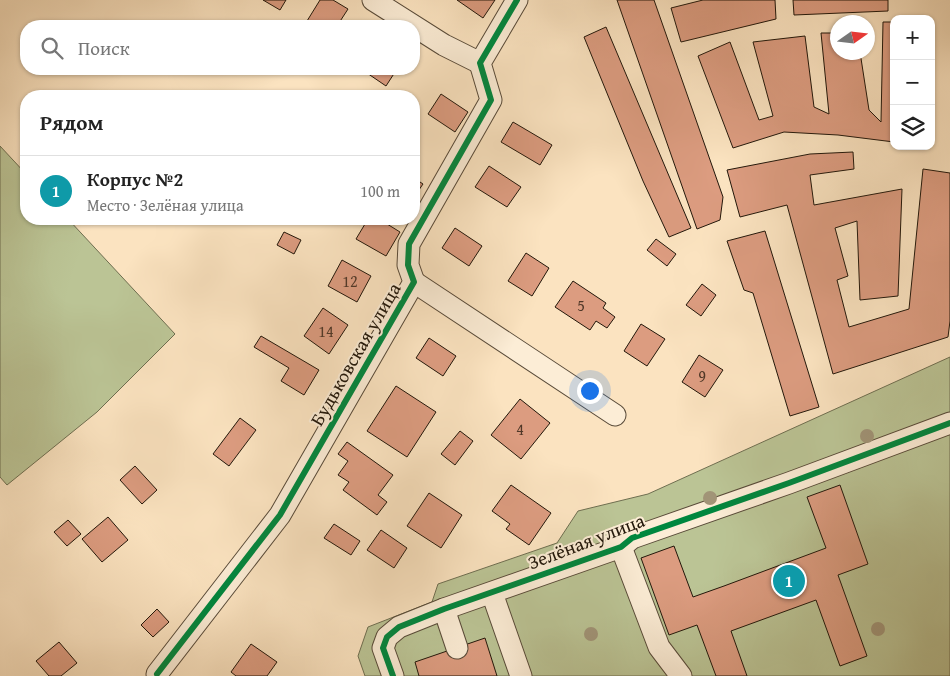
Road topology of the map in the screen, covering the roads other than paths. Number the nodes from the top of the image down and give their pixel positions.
1 (373, 0) edge
2 (517, 0) edge
3 (404, 20) edge
4 (420, 30) edge
5 (480, 64) junction
6 (420, 225) edge
7 (420, 225) edge
8 (414, 282) junction
9 (615, 416) dead end
10 (950, 423) edge
11 (622, 547) junction
12 (492, 593) junction
13 (444, 609) junction
14 (457, 648) dead end
15 (157, 674) dead end
16 (393, 676) edge
17 (521, 676) edge
18 (681, 676) edge

1 - 3 street
2 - 5 street
4 - 5 street
5 - 6 street, Будьковская улица
7 - 8 street, Будьковская улица
8 - 9 street
8 - 15 street, Будьковская улица
10 - 11 street, Зелёная улица
11 - 12 street, Зелёная улица
11 - 18 street
12 - 13 street, Зелёная улица
12 - 17 street
13 - 14 street
13 - 16 street, Зелёная улица

